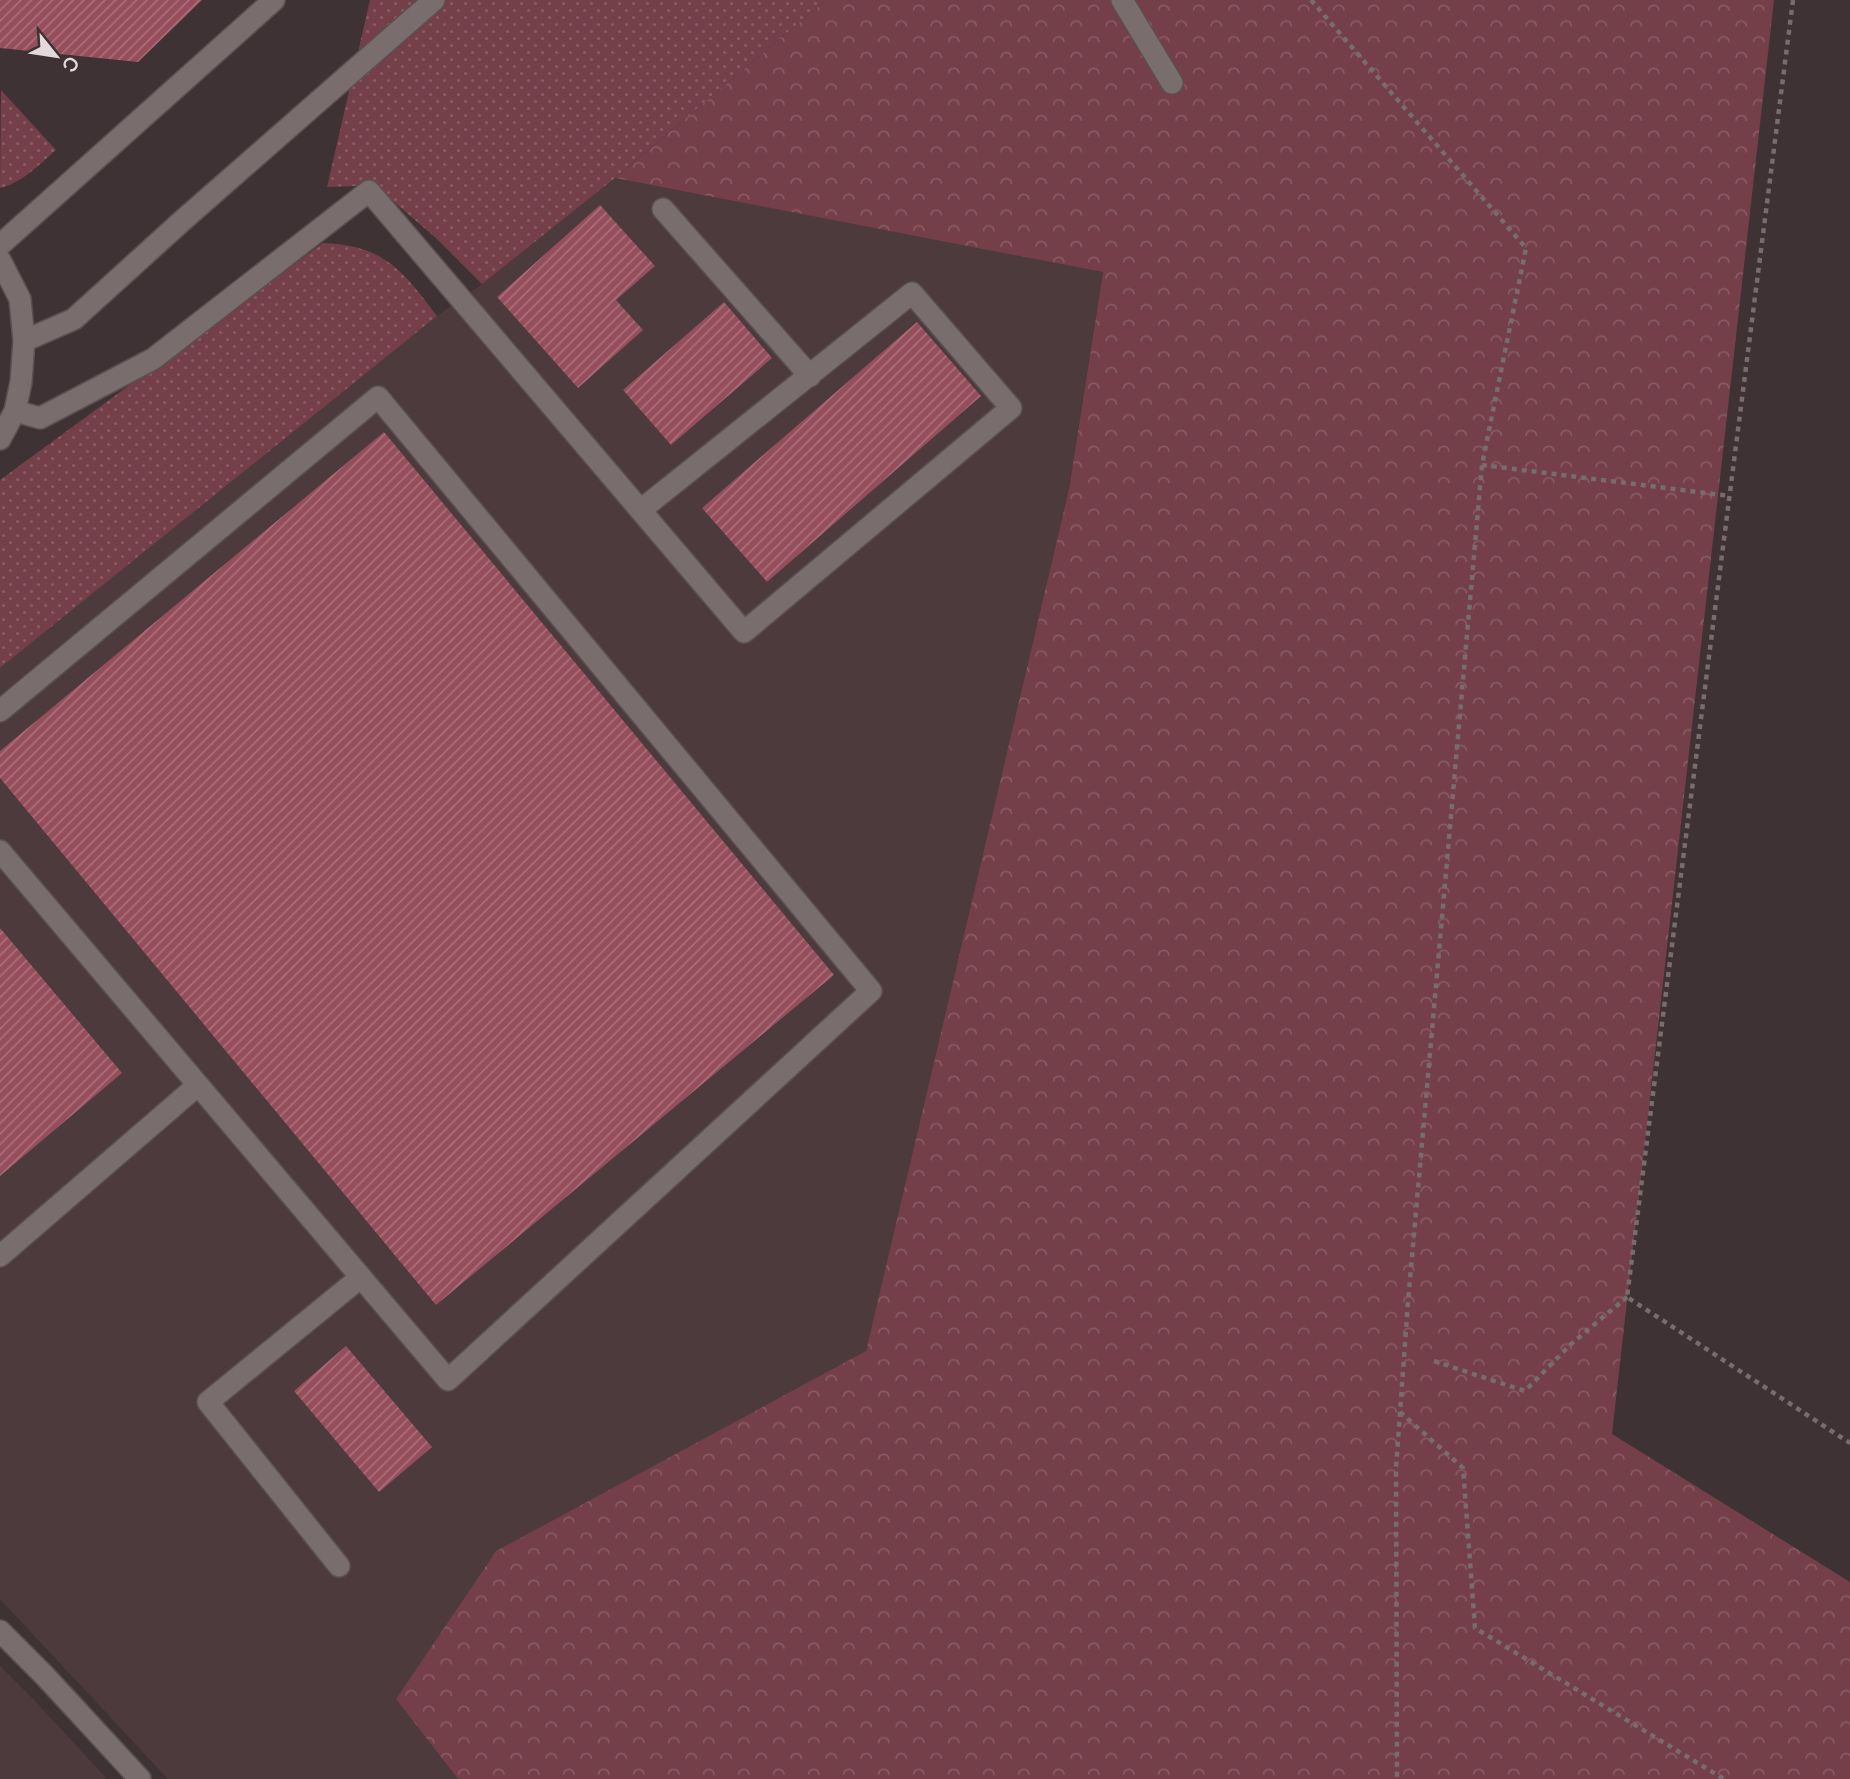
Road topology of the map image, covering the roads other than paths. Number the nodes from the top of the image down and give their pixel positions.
1 (274, 0) edge
2 (434, 0) edge
3 (1122, 0) edge
4 (1172, 83) dead end
5 (663, 209) dead end
6 (0, 245) edge
7 (0, 260) edge
8 (24, 341) junction
9 (810, 376) junction
10 (15, 411) junction
11 (0, 439) edge
12 (642, 509) junction
13 (0, 711) edge
14 (0, 852) edge
15 (198, 1085) junction
16 (0, 1256) edge
17 (361, 1277) junction
18 (339, 1566) dead end
19 (0, 1631) edge
20 (140, 1779) edge

1 - 6 street
2 - 8 street
3 - 4 street
5 - 9 street
7 - 8 street
8 - 10 street
9 - 12 street
9 - 12 street
10 - 11 street
10 - 12 street
13 - 17 street
14 - 15 street
15 - 16 street
15 - 17 street
17 - 18 street
19 - 20 street

